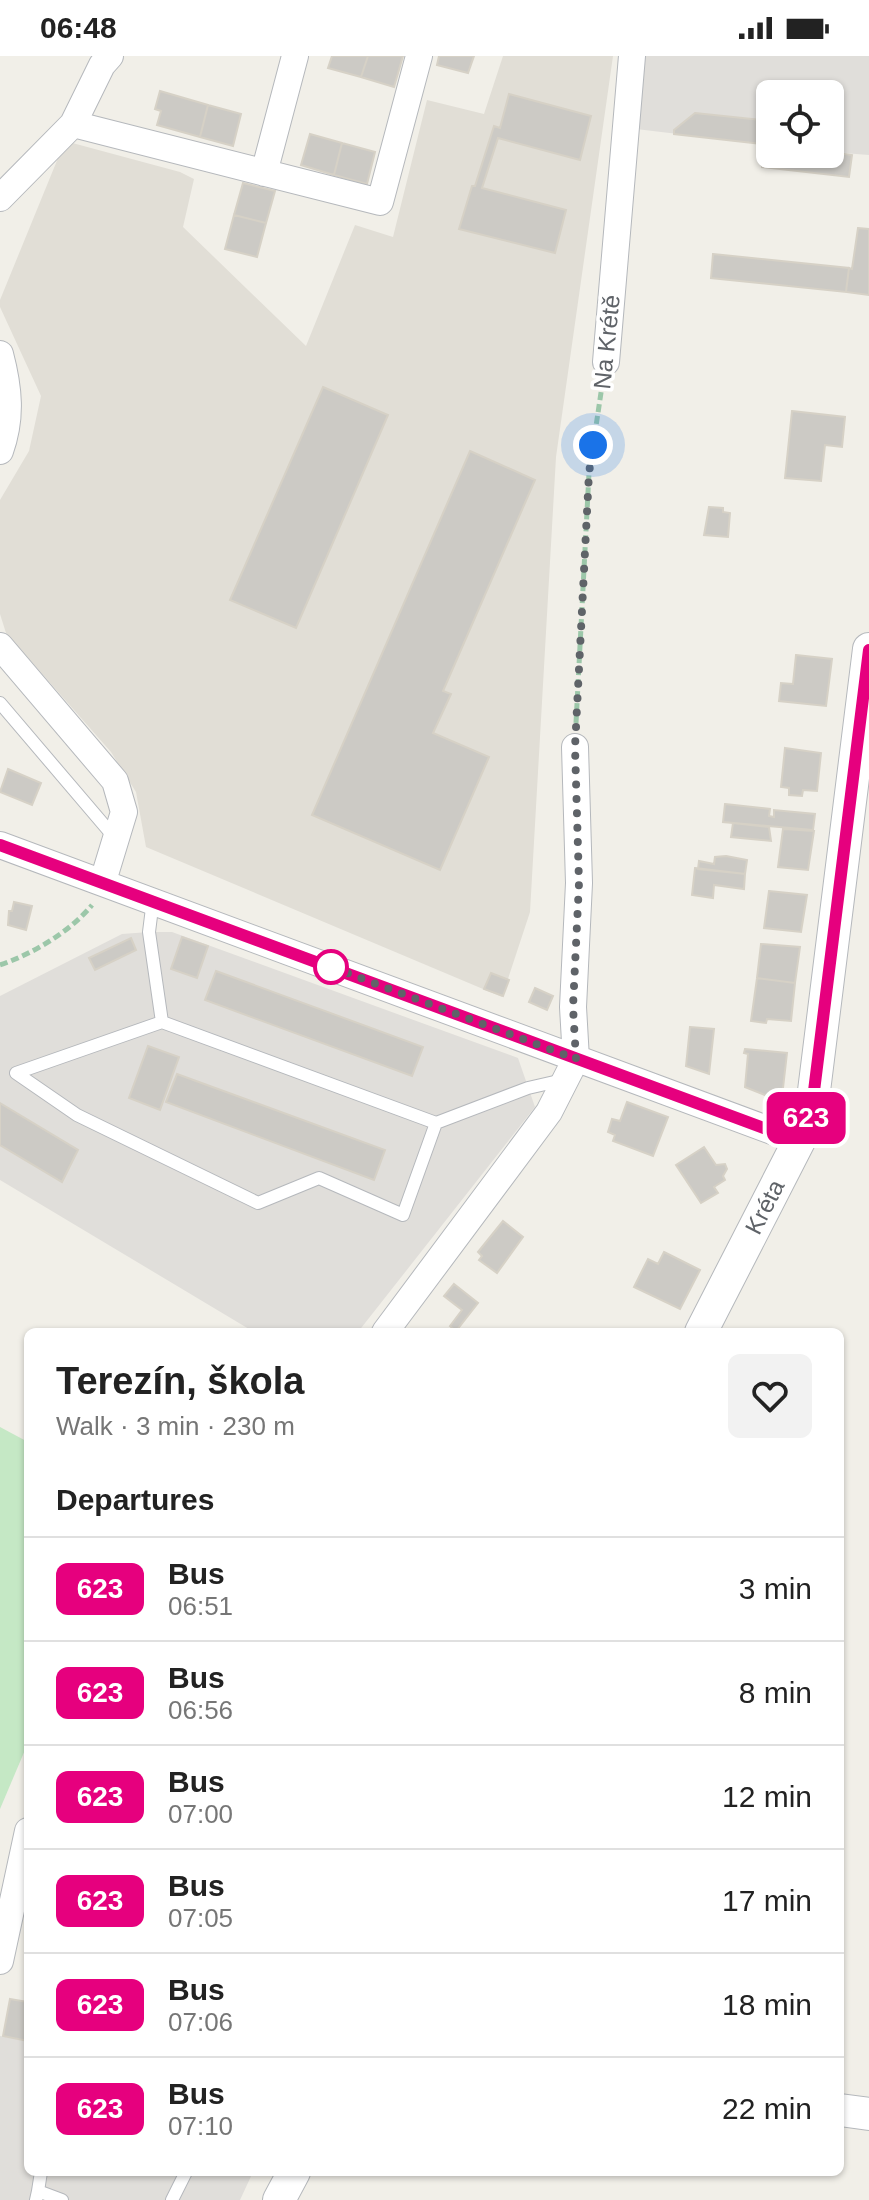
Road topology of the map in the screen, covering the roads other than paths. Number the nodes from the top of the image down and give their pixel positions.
1 (110, 56) edge
2 (295, 56) edge
3 (419, 56) edge
4 (632, 56) edge
5 (73, 124) junction
6 (264, 173) junction
7 (0, 198) edge
8 (0, 354) edge
9 (606, 362) road end
10 (0, 451) edge
11 (0, 646) edge
12 (869, 649) edge
13 (0, 703) edge
14 (575, 747) road end
15 (115, 838) junction
16 (0, 845) edge
17 (103, 881) junction
18 (153, 900) junction
19 (162, 1022) junction
20 (570, 1070) junction
21 (436, 1123) junction
22 (799, 1141) junction
23 (388, 1328) edge
24 (703, 1328) edge
25 (24, 1850) edge
26 (0, 1961) edge
27 (844, 2111) edge
28 (869, 2114) edge
29 (184, 2176) edge
30 (292, 2176) edge
31 (37, 2195) edge
32 (62, 2200) edge
33 (172, 2200) edge
34 (279, 2200) edge

1 - 5 street
2 - 6 street
3 - 6 street
4 - 9 street, Na Krétě
5 - 6 street
5 - 7 street
8 - 10 street
11 - 15 street
12 - 22 street, Kréta
13 - 15 lane
14 - 20 street
15 - 17 street
16 - 17 street
17 - 18 street
18 - 19 lane
18 - 20 street
19 - 21 lane
19 - 21 lane
20 - 21 lane
20 - 22 street
20 - 23 street
22 - 24 street, Kréta
25 - 26 street
27 - 28 street
29 - 33 lane
30 - 34 street
31 - 32 lane

